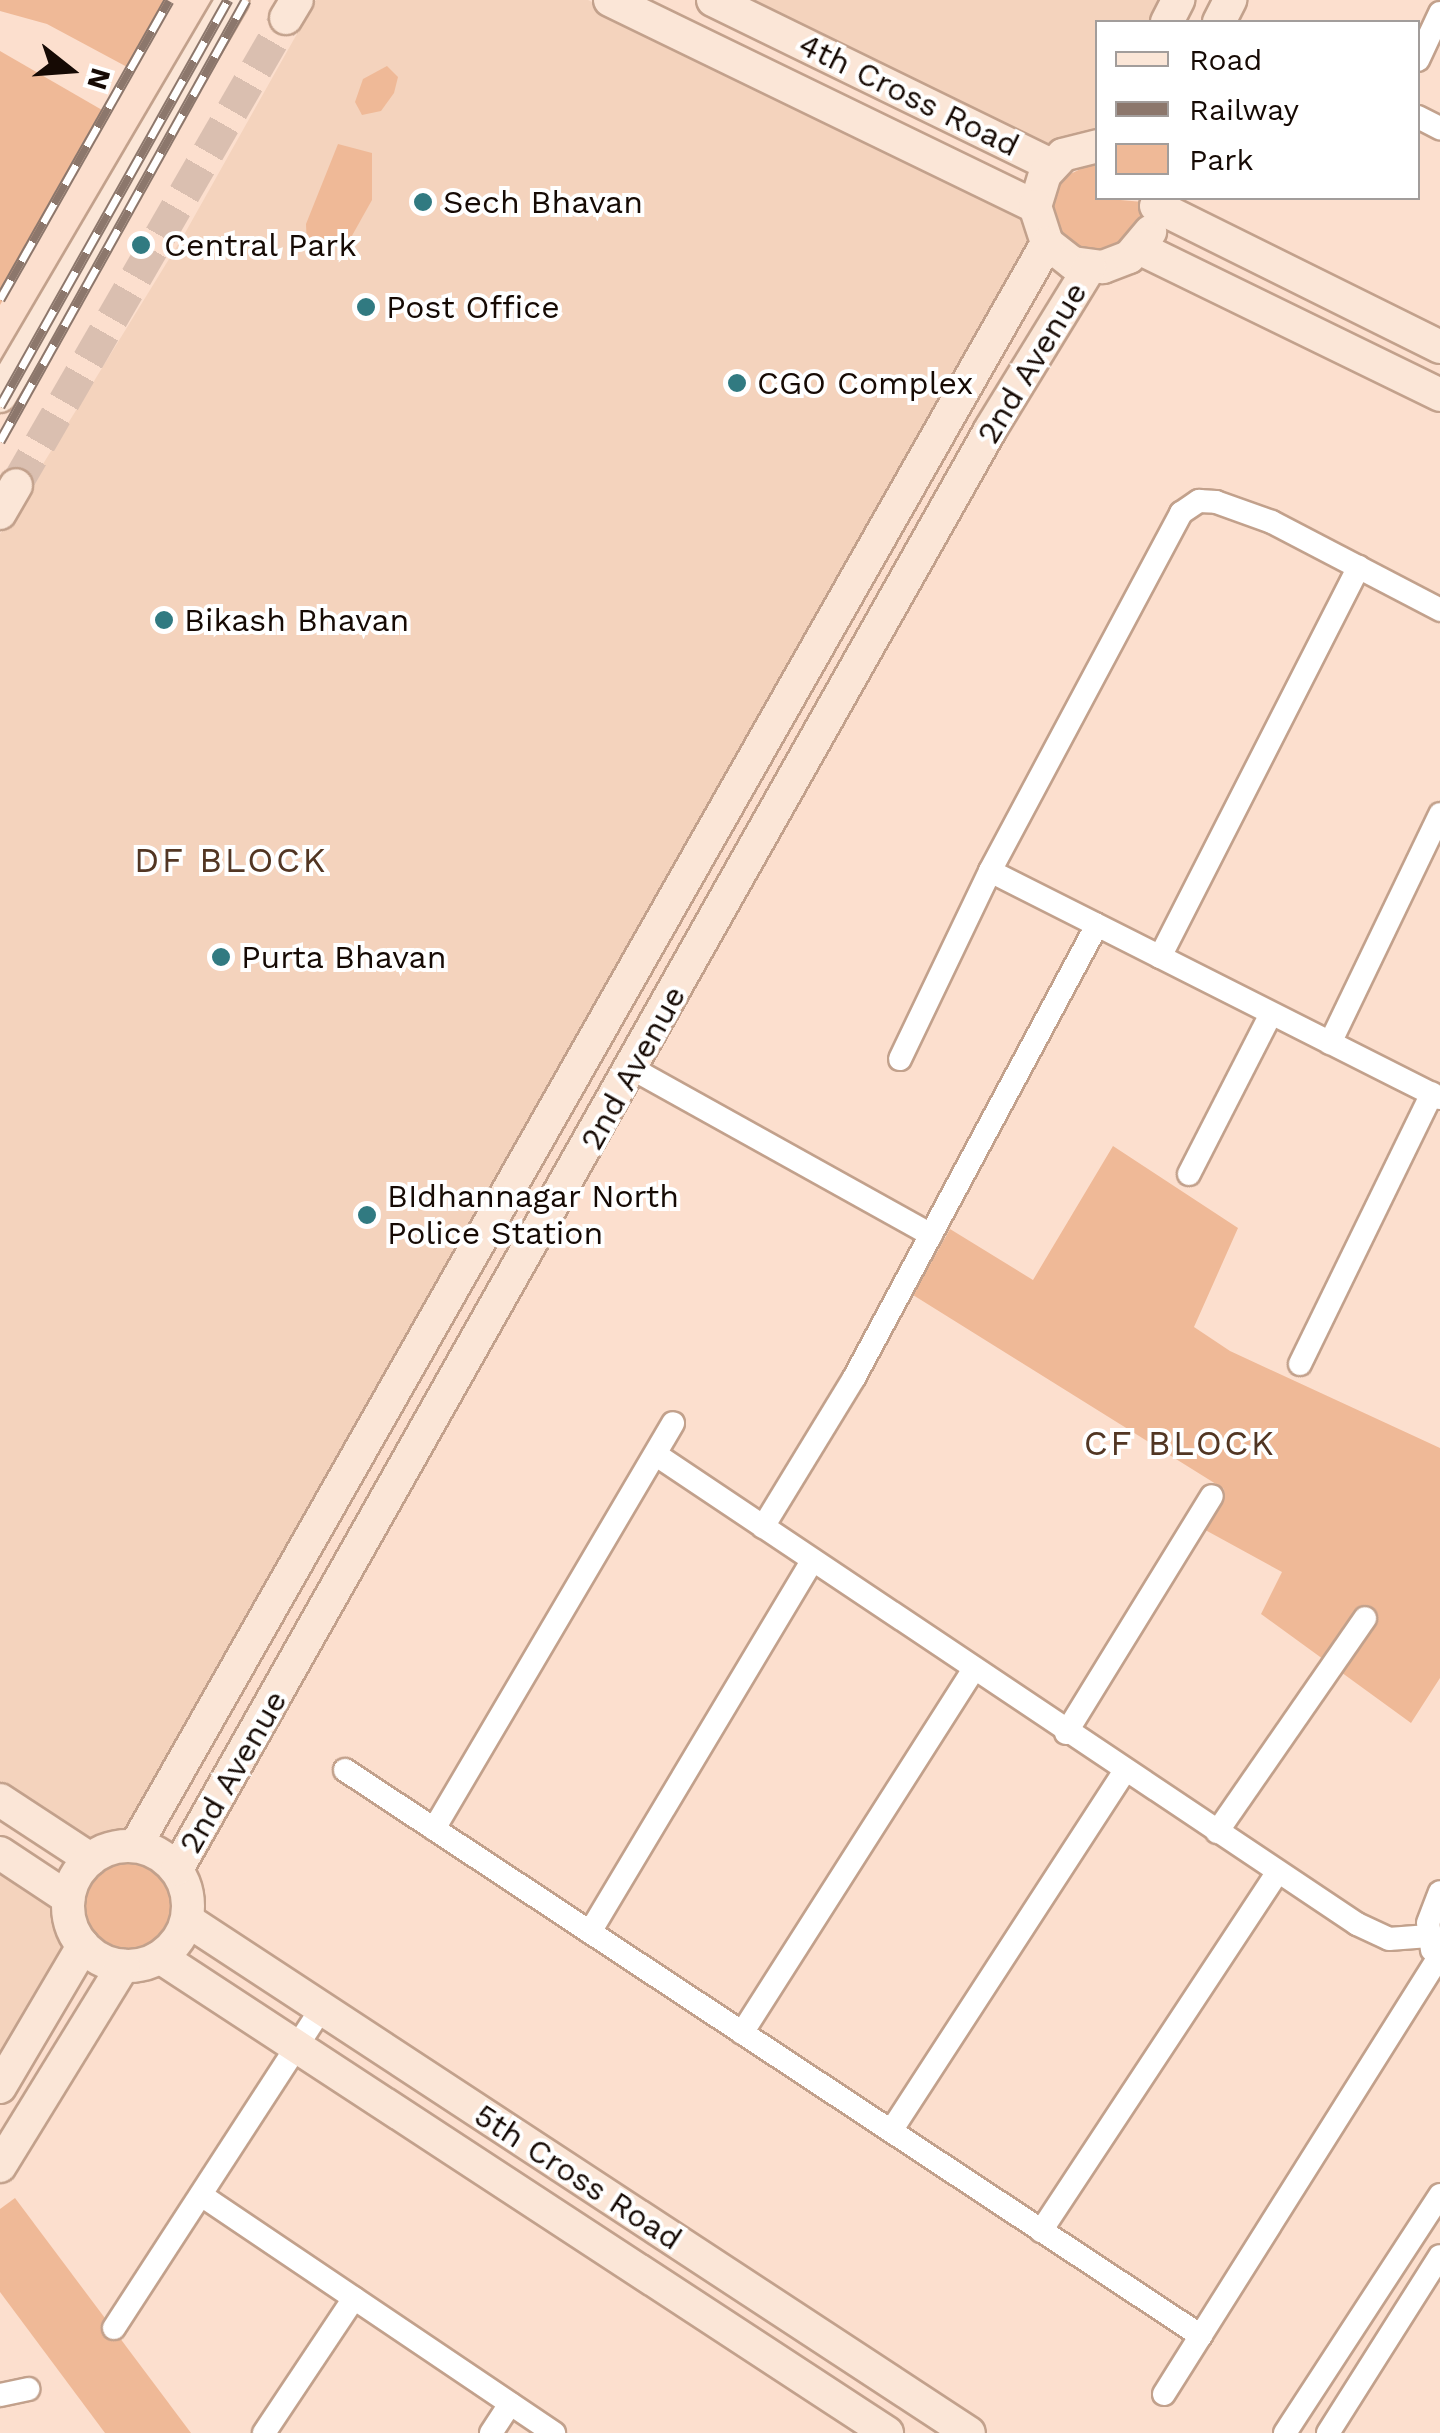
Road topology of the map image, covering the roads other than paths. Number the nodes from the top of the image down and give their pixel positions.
1 (232, 0) edge
2 (610, 0) edge
3 (713, 0) edge
4 (1440, 13) edge
5 (1420, 56) edge
6 (1095, 146) edge
7 (1052, 165) junction
8 (1156, 202) edge
9 (1035, 206) junction
10 (1047, 243) junction
11 (1139, 248) junction
12 (1090, 267) junction
13 (1351, 304) junction
14 (1333, 343) junction
15 (1440, 347) edge
16 (1440, 395) edge
17 (0, 396) edge
18 (951, 408) junction
19 (990, 430) junction
20 (1359, 567) junction
21 (1440, 610) edge
22 (1440, 814) edge
23 (990, 871) junction
24 (1097, 925) junction
25 (650, 941) junction
26 (1160, 957) junction
27 (690, 967) junction
28 (1272, 1014) junction
29 (1330, 1043) junction
30 (900, 1059) dead end
31 (632, 1068) junction
32 (562, 1096) junction
33 (1436, 1096) edge
34 (604, 1119) junction
35 (1189, 1174) dead end
36 (931, 1235) junction
37 (1300, 1364) dead end
38 (673, 1423) dead end
39 (658, 1456) junction
40 (1212, 1496) dead end
41 (763, 1527) junction
42 (812, 1561) junction
43 (1365, 1618) dead end
44 (973, 1670) junction
45 (1066, 1733) junction
46 (346, 1770) dead end
47 (1124, 1772) junction
48 (0, 1800) edge
49 (434, 1828) junction
50 (1216, 1832) junction
51 (136, 1846) junction
52 (0, 1853) edge
53 (90, 1859) junction
54 (177, 1869) junction
55 (1278, 1872) junction
56 (1440, 1892) edge
57 (68, 1898) junction
58 (187, 1920) junction
59 (590, 1932) junction
60 (1429, 1936) junction
61 (83, 1946) junction
62 (160, 1957) junction
63 (1438, 1964) edge
64 (123, 1966) junction
65 (321, 2009) junction
66 (742, 2033) junction
67 (300, 2049) junction
68 (0, 2087) edge
69 (892, 2131) junction
70 (0, 2166) edge
71 (201, 2194) junction
72 (1440, 2195) edge
73 (1042, 2230) junction
74 (1440, 2256) edge
75 (354, 2298) junction
76 (114, 2328) dead end
77 (1200, 2336) junction
78 (1346, 2339) junction
79 (1376, 2358) junction
80 (28, 2389) dead end
81 (1164, 2394) dead end
82 (0, 2395) edge
83 (510, 2404) junction
84 (929, 2422) edge
85 (264, 2433) edge
86 (491, 2433) edge
87 (554, 2433) edge
88 (887, 2433) edge
89 (969, 2433) edge
90 (1284, 2433) edge
91 (1328, 2433) edge

1 - 17 street
2 - 9 street
3 - 7 street, 4th Cross Road
4 - 5 street
6 - 7 street
7 - 9 street
8 - 11 street
8 - 13 street
9 - 10 street
10 - 12 street
10 - 18 street, 2nd Avenue
11 - 12 street
11 - 14 street
12 - 19 street, 2nd Avenue
13 - 14 street
13 - 15 street
14 - 16 street
18 - 19 street
18 - 25 street, 2nd Avenue
19 - 27 street, 2nd Avenue
20 - 21 street
20 - 23 street
20 - 26 street
22 - 29 street
23 - 24 street
23 - 30 street
24 - 26 street
24 - 36 street
25 - 27 street
25 - 32 street, 2nd Avenue
26 - 28 street
27 - 31 street, 2nd Avenue
28 - 29 street
28 - 35 street
29 - 33 street
31 - 34 street, 2nd Avenue
31 - 36 street
32 - 34 street
32 - 51 street, 2nd Avenue
33 - 37 street
34 - 54 street, 2nd Avenue
36 - 41 street
38 - 39 street
39 - 41 street
39 - 49 street
40 - 45 street
41 - 42 street
42 - 44 street
42 - 59 street
43 - 50 street
44 - 45 street
44 - 66 street
45 - 47 street
46 - 49 street
47 - 50 street
47 - 69 street
48 - 53 street
49 - 59 street
50 - 55 street
51 - 53 street
51 - 54 street
52 - 57 street
53 - 57 street
54 - 58 street
55 - 60 street
55 - 73 street
56 - 60 street
57 - 61 street
58 - 62 street
58 - 65 street, 5th Cross Road
59 - 66 street
60 - 63 street
61 - 64 street
61 - 68 street
62 - 64 street
62 - 67 street, 5th Cross Road
63 - 77 street
64 - 70 street
65 - 67 street
65 - 84 street, 5th Cross Road
66 - 69 street
67 - 71 street
67 - 88 street, 5th Cross Road
69 - 73 street
71 - 75 street
71 - 76 street
72 - 78 street
73 - 77 street
74 - 79 street
75 - 83 street
75 - 85 street
77 - 81 street
78 - 79 street
78 - 90 street
79 - 91 street
80 - 82 street
83 - 86 street
83 - 87 street
84 - 89 street, 5th Cross Road

